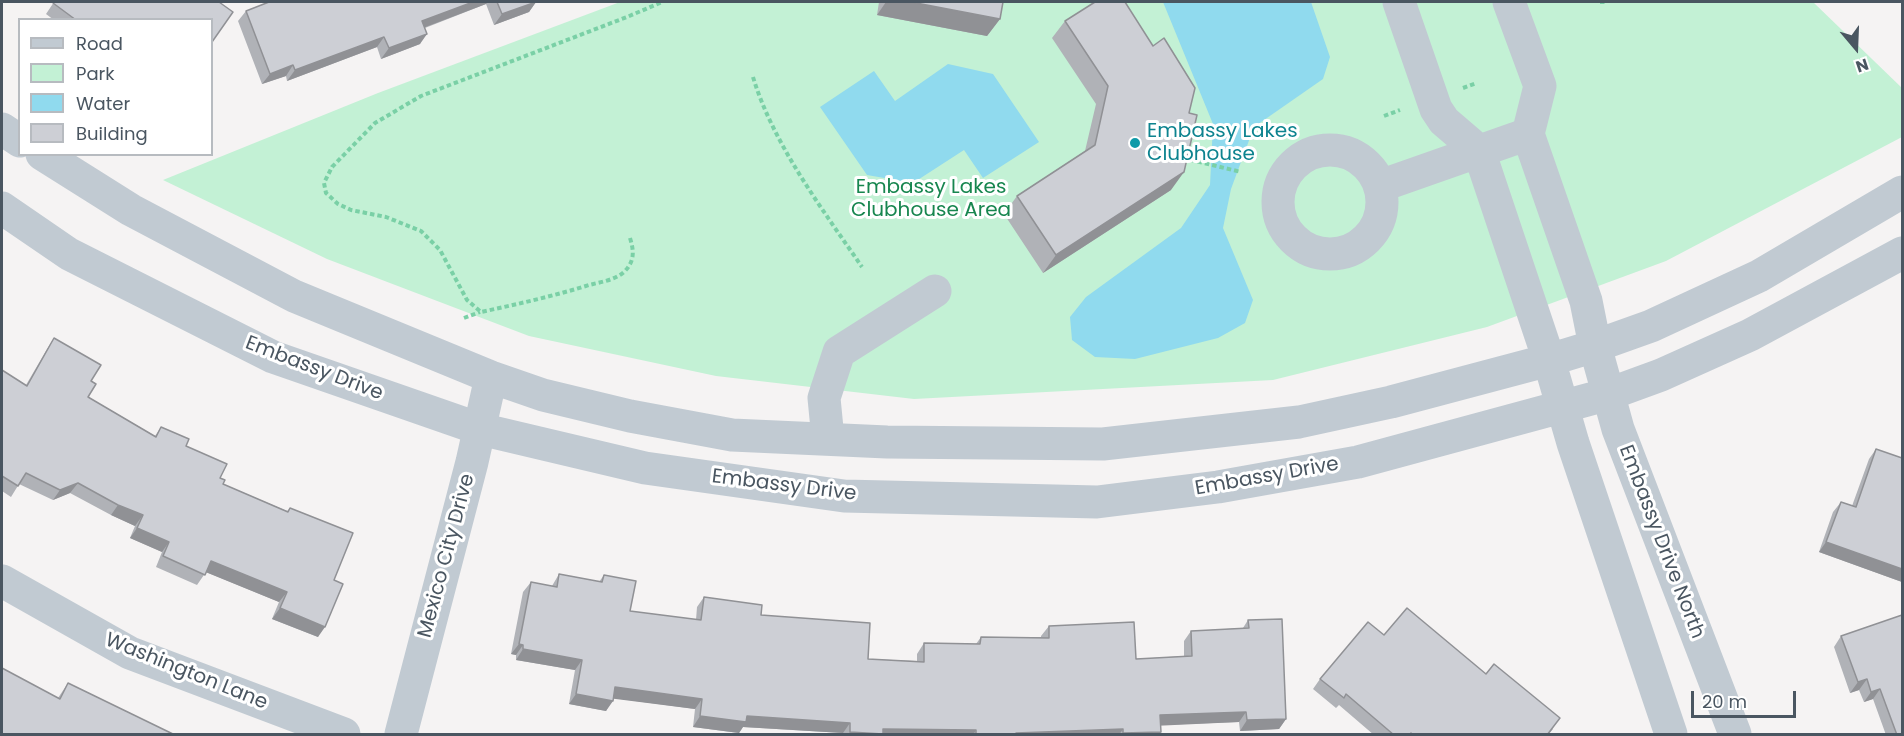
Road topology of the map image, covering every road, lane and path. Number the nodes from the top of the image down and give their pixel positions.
1 (662, 2) edge
2 (1399, 2) edge
3 (1509, 2) edge
4 (1600, 2) edge
5 (1605, 2) edge
6 (753, 77) dead end
7 (2, 129) edge
8 (1528, 134) junction
9 (18, 140) edge
10 (1479, 151) junction
11 (45, 156) edge
12 (1179, 156) edge
13 (1240, 172) dead end
14 (1380, 186) dead end
15 (1902, 192) edge
16 (2, 208) edge
17 (630, 238) dead end
18 (1902, 253) edge
19 (862, 267) dead end
20 (935, 291) dead end
21 (481, 312) junction
22 (464, 318) dead end
23 (1595, 346) junction
24 (1549, 360) junction
25 (492, 377) junction
26 (1610, 394) junction
27 (1563, 407) junction
28 (480, 429) junction
29 (828, 439) junction
30 (2, 581) edge
31 (344, 735) edge
32 (401, 735) edge
33 (1671, 735) edge
34 (1735, 735) edge

1 - 21 path
2 - 10 street
3 - 8 street
4 - 5 path
6 - 19 path
7 - 9 street
8 - 10 street
8 - 23 street, Embassy Drive North
10 - 14 street
10 - 24 street
11 - 25 street
12 - 13 path
15 - 23 street
16 - 28 street, Embassy Drive
17 - 21 path
18 - 26 street, Embassy Drive
20 - 29 street
21 - 22 path
23 - 24 street
23 - 26 street, Embassy Drive North
24 - 27 street
24 - 29 street
25 - 28 street, Mexico City Drive
25 - 29 street
26 - 27 street, Embassy Drive
26 - 34 street, Embassy Drive North
27 - 28 street, Embassy Drive
27 - 33 street
28 - 32 street, Mexico City Drive
30 - 31 street, Washington Lane

